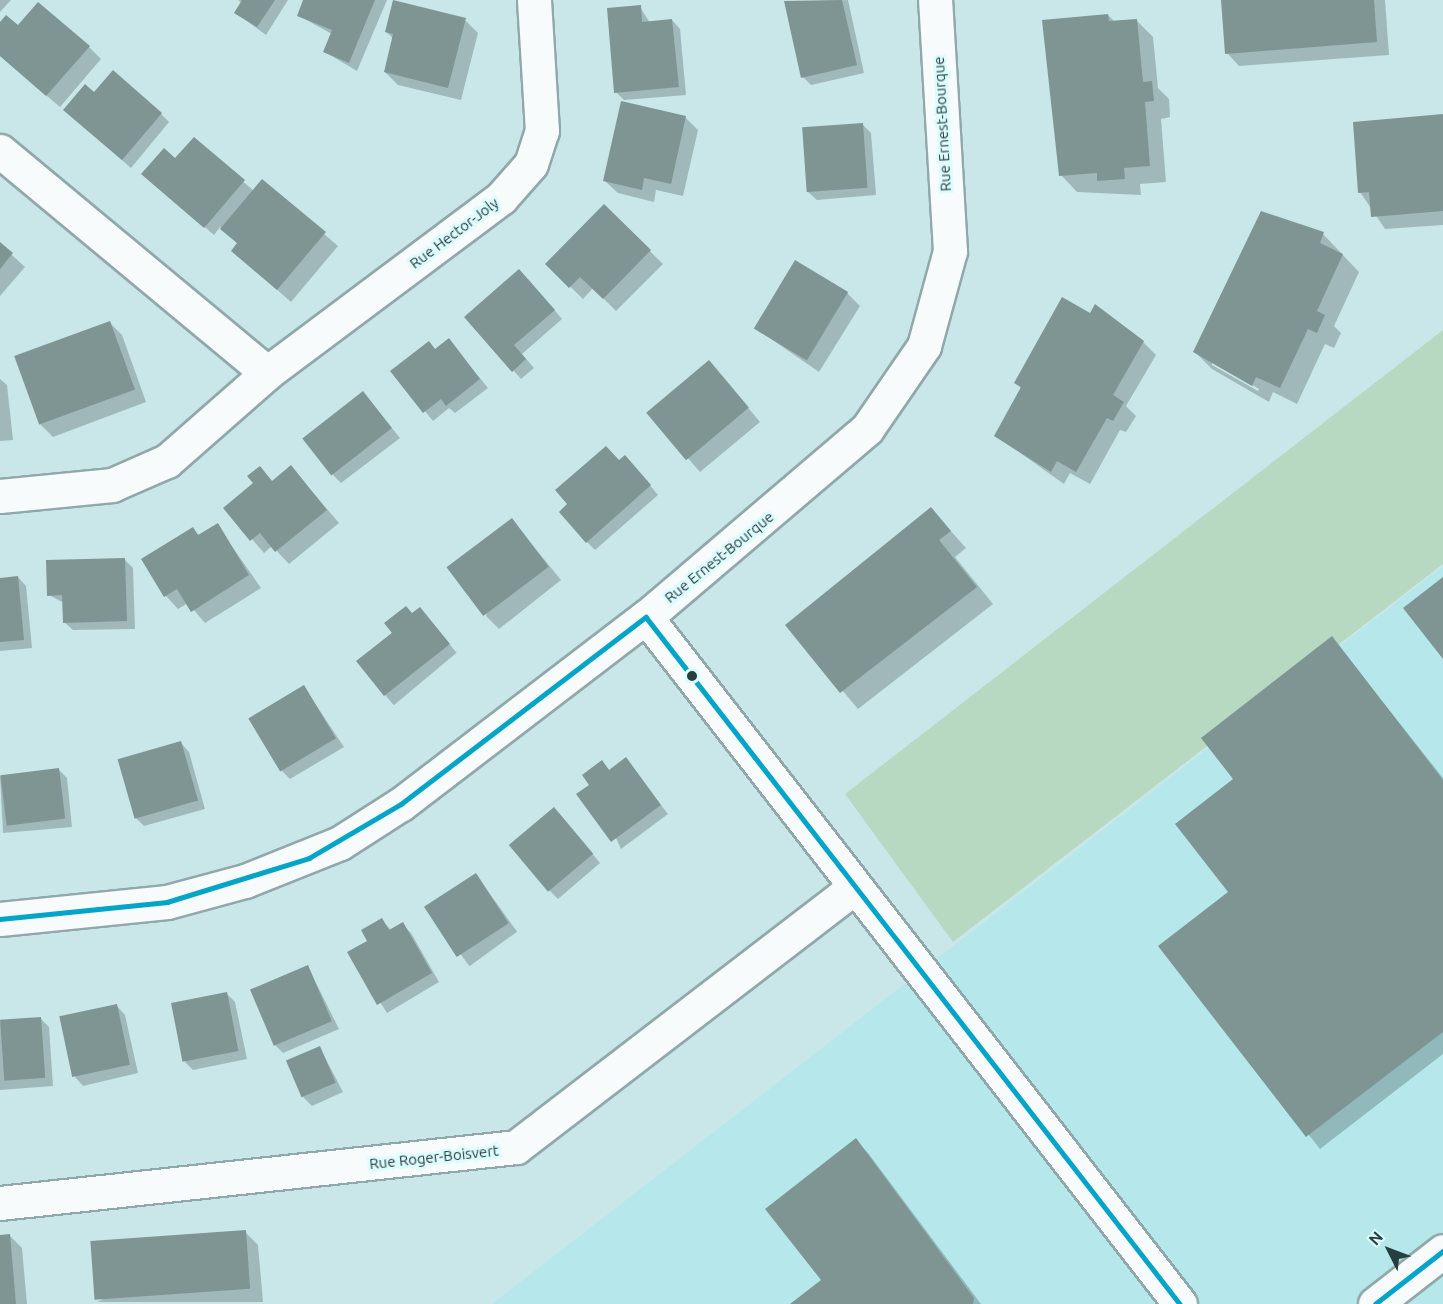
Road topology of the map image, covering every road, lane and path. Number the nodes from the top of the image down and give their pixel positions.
1 (534, 0) edge
2 (935, 0) edge
3 (0, 151) edge
4 (267, 374) junction
5 (0, 496) edge
6 (646, 617) junction
7 (854, 888) junction
8 (0, 919) edge
9 (0, 1203) edge
10 (1443, 1251) edge
11 (1180, 1304) edge
12 (1375, 1304) edge

1 - 4 street, Rue Hector-Joly
2 - 6 street, Rue Ernest-Bourque
3 - 4 street
4 - 5 street, Rue Hector-Joly
6 - 7 street
6 - 8 street, Rue Ernest-Bourque
7 - 9 street, Rue Roger-Boisvert
7 - 11 street
10 - 12 street

